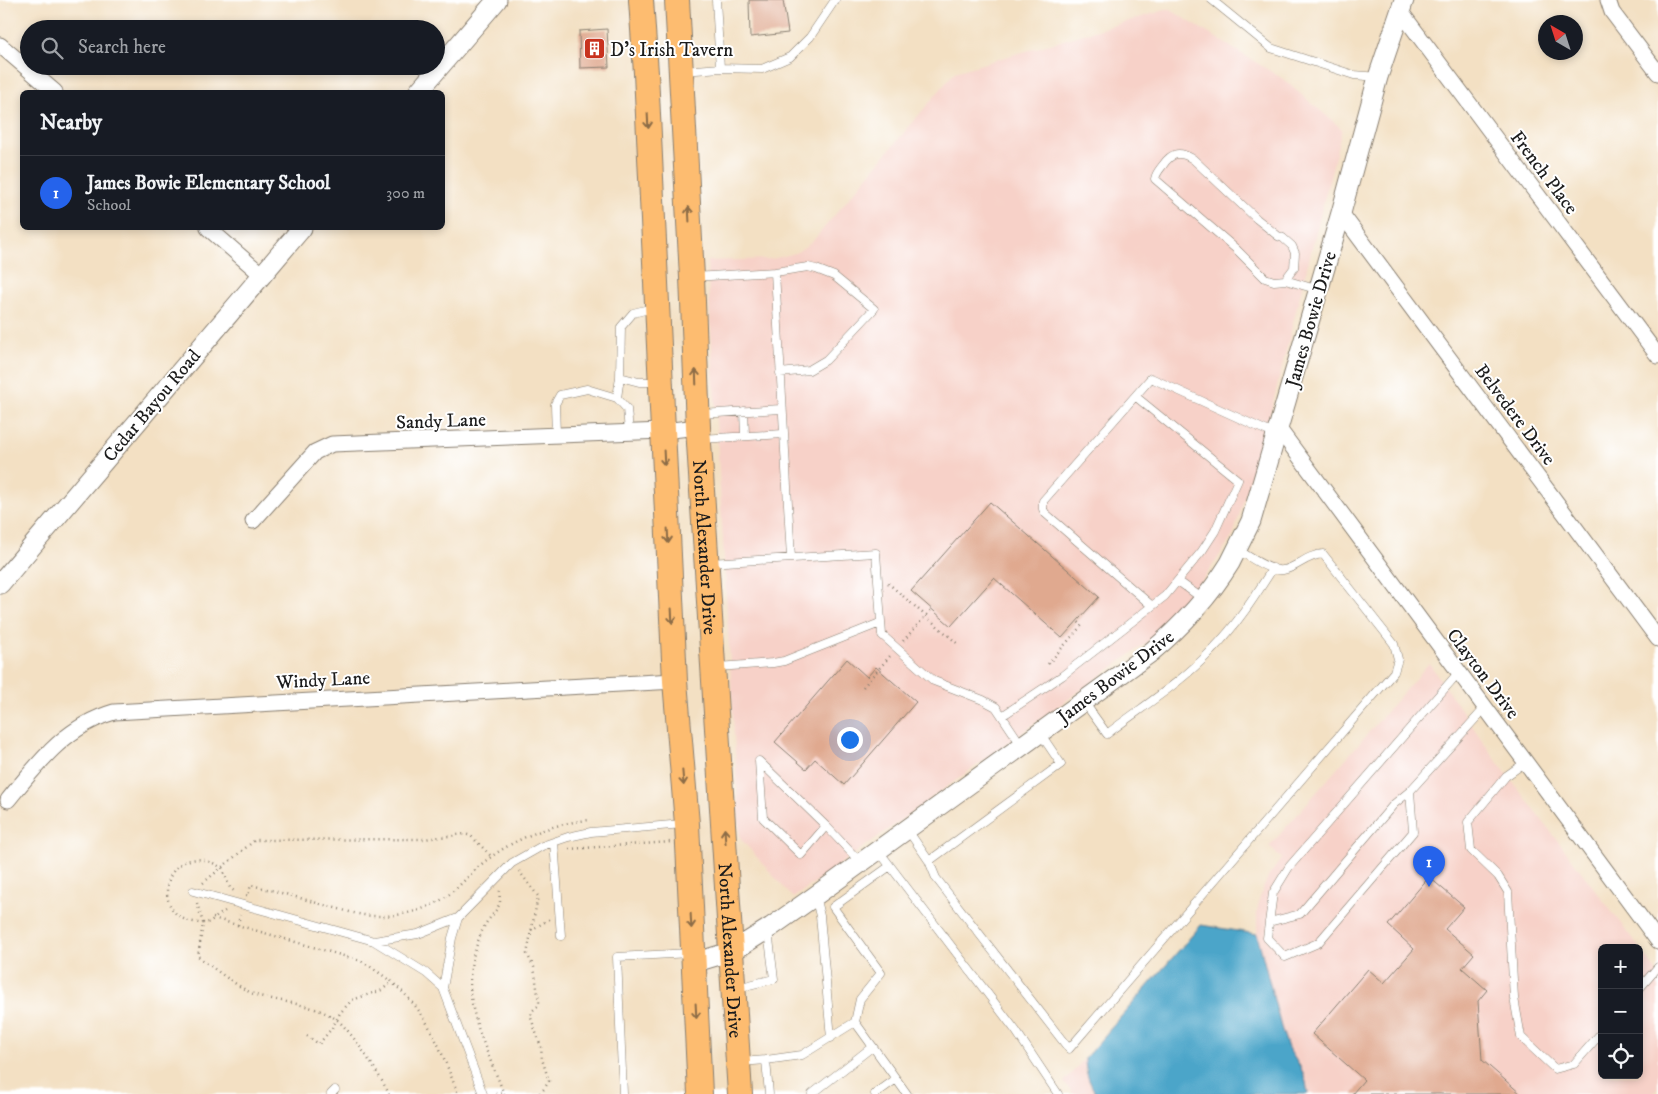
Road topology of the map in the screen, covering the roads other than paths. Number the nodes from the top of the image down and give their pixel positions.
1 (497, 0) edge
2 (641, 0) edge
3 (677, 0) edge
4 (716, 0) edge
5 (835, 0) edge
6 (1212, 0) edge
7 (1608, 0) edge
8 (1402, 6) edge
9 (0, 44) edge
10 (20, 61) edge
11 (445, 61) edge
12 (720, 68) junction
13 (682, 72) junction
14 (646, 73) junction
15 (1658, 73) edge
16 (36, 75) edge
17 (433, 75) edge
18 (1378, 77) junction
19 (53, 90) edge
20 (420, 90) edge
21 (1341, 213) junction
22 (210, 230) edge
23 (300, 230) edge
24 (774, 272) junction
25 (262, 274) junction
26 (692, 277) junction
27 (1285, 280) junction
28 (1319, 290) junction
29 (657, 307) junction
30 (1658, 356) edge
31 (780, 373) junction
32 (620, 377) junction
33 (660, 382) junction
34 (1135, 396) junction
35 (617, 398) junction
36 (781, 410) junction
37 (744, 411) junction
38 (698, 427) junction
39 (663, 431) junction
40 (629, 432) junction
41 (1278, 432) junction
42 (783, 434) junction
43 (556, 435) junction
44 (745, 435) junction
45 (253, 521) dead end
46 (1237, 549) junction
47 (791, 558) junction
48 (707, 563) junction
49 (670, 567) junction
50 (1273, 568) junction
51 (1178, 581) junction
52 (0, 584) edge
53 (1203, 600) junction
54 (1152, 606) junction
55 (880, 623) junction
56 (1658, 639) edge
57 (714, 667) junction
58 (1459, 672) junction
59 (675, 681) junction
60 (1084, 702) junction
61 (1485, 708) junction
62 (1002, 716) junction
63 (1040, 733) junction
64 (1022, 746) junction
65 (1526, 762) junction
66 (1410, 791) junction
67 (8, 800) dead end
68 (826, 826) junction
69 (908, 829) junction
70 (687, 832) junction
71 (554, 842) junction
72 (878, 850) junction
73 (929, 861) junction
74 (861, 863) junction
75 (890, 866) junction
76 (193, 891) road end
77 (815, 896) junction
78 (833, 907) junction
79 (820, 916) junction
80 (458, 918) junction
81 (1269, 922) junction
82 (768, 929) junction
83 (561, 936) dead end
84 (374, 941) junction
85 (1658, 941) edge
86 (732, 951) junction
87 (693, 958) junction
88 (1658, 967) edge
89 (1643, 984) edge
90 (443, 988) junction
91 (734, 989) junction
92 (855, 1022) junction
93 (1600, 1034) edge
94 (831, 1038) junction
95 (872, 1047) junction
96 (766, 1060) junction
97 (739, 1062) junction
98 (896, 1079) junction
99 (483, 1094) edge
100 (623, 1094) edge
101 (700, 1094) edge
102 (740, 1094) edge
103 (769, 1094) edge
104 (812, 1094) edge
105 (875, 1094) edge
106 (907, 1094) edge
107 (1058, 1094) edge

1 - 11 street
2 - 14 main road, North Alexander Drive
3 - 13 main road, North Alexander Drive
4 - 12 lane
5 - 12 lane
6 - 18 lane
7 - 15 street
8 - 18 street, James Bowie Drive
8 - 30 street, French Place
9 - 10 street
12 - 13 lane
13 - 14 main road
26 -> 13 main road, North Alexander Drive
14 -> 29 main road, North Alexander Drive
16 - 19 street
17 - 20 street
18 - 21 street, James Bowie Drive
21 - 28 street, James Bowie Drive
21 - 56 street, Belvedere Drive
22 - 25 street
23 - 25 street, Cedar Bayou Road
24 - 26 lane
24 - 31 lane
24 - 31 lane
25 - 52 street, Cedar Bayou Road
38 -> 26 main road, North Alexander Drive
27 - 27 lane
27 - 28 lane
28 - 41 street, James Bowie Drive
29 - 32 lane
29 - 33 main road, North Alexander Drive
31 - 36 lane
32 - 33 lane
32 - 35 lane
33 - 39 main road, North Alexander Drive
34 - 41 lane
34 - 51 lane
34 - 54 lane
35 - 40 lane
35 - 43 lane
36 - 37 lane
36 - 42 lane
37 - 38 lane
37 - 44 lane
38 - 39 street, Sandy Lane
38 - 44 lane
38 - 48 main road, North Alexander Drive
39 - 40 street, Sandy Lane
39 -> 49 main road, North Alexander Drive
40 - 43 street, Sandy Lane
41 - 46 street, James Bowie Drive
41 - 58 street, Clayton Drive
42 - 44 lane
42 - 47 lane
43 - 45 street, Sandy Lane
46 - 50 lane
46 - 53 street, James Bowie Drive
47 - 48 lane
47 - 55 lane
48 - 49 main road
48 - 57 main road, North Alexander Drive
49 -> 59 main road, North Alexander Drive
50 - 60 lane
50 - 73 lane
51 - 53 lane
51 - 54 lane
53 - 60 street, James Bowie Drive
54 - 62 lane
55 - 57 lane
55 - 62 lane
86 -> 57 main road, North Alexander Drive
58 - 61 street, Clayton Drive
58 - 81 lane
59 - 67 street, Windy Lane
59 -> 70 main road, North Alexander Drive
60 - 63 street, James Bowie Drive
61 - 65 street, Clayton Drive
61 - 66 lane
62 - 64 lane
63 - 64 street, James Bowie Drive
63 - 73 lane
64 - 69 street, James Bowie Drive
65 - 85 street, Clayton Drive
65 - 93 lane
66 - 81 lane
66 - 81 lane
68 - 68 lane
68 - 74 lane
69 - 72 street, James Bowie Drive
69 - 73 lane
70 - 71 lane
70 -> 87 main road, North Alexander Drive
71 - 80 lane
71 - 83 lane
72 - 74 street, James Bowie Drive
72 - 75 lane
74 - 77 street, James Bowie Drive
75 - 78 lane
75 - 107 lane
76 - 84 lane
77 - 79 lane
77 - 82 street, James Bowie Drive
78 - 79 lane
78 - 92 lane
79 - 94 lane
80 - 84 lane
80 - 90 lane
82 - 86 street, James Bowie Drive
82 - 91 lane
84 - 90 lane
86 - 87 street, James Bowie Drive
86 - 91 main road, North Alexander Drive
87 - 100 lane
87 -> 101 main road, North Alexander Drive
88 - 89 lane
90 - 99 lane
91 - 97 main road, North Alexander Drive
92 - 94 lane
92 - 95 lane
94 - 96 lane
95 - 98 lane
95 - 104 lane
96 - 97 lane
96 - 103 lane
97 - 102 main road, North Alexander Drive
98 - 105 lane
98 - 106 lane

